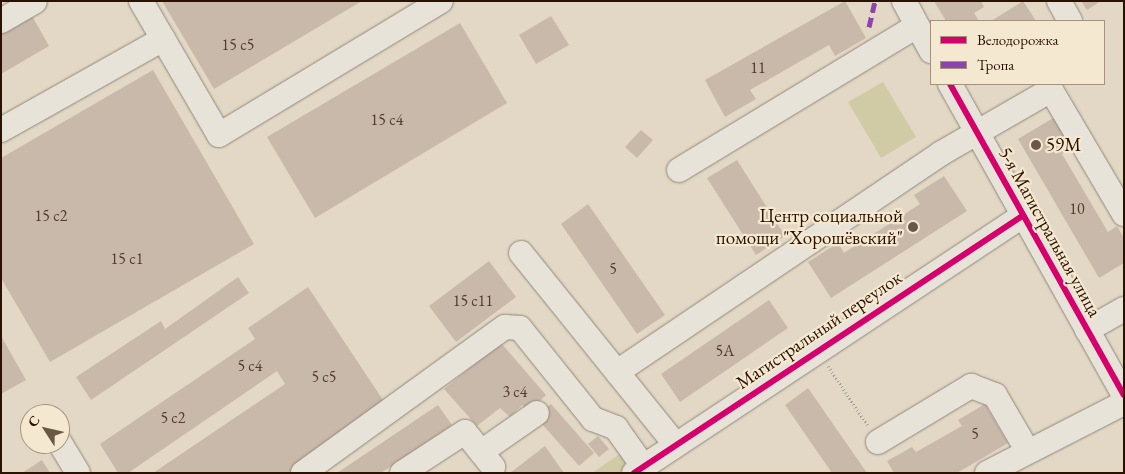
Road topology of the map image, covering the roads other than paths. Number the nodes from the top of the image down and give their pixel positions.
1 (35, 1) edge
2 (141, 1) edge
3 (440, 1) edge
4 (904, 1) edge
5 (1059, 1) edge
6 (1069, 20) edge
7 (1, 21) edge
8 (917, 26) junction
9 (163, 39) junction
10 (930, 49) edge
11 (951, 85) edge
12 (1049, 87) edge
13 (1, 130) edge
14 (977, 133) junction
15 (679, 170) dead end
16 (1124, 214) edge
17 (1023, 216) junction
18 (521, 253) dead end
19 (1124, 309) edge
20 (1088, 330) junction
21 (617, 372) junction
22 (1124, 395) edge
23 (1124, 403) edge
24 (537, 413) dead end
25 (873, 435) road end
26 (675, 444) junction
27 (1027, 450) junction
28 (67, 454) edge
29 (639, 470) edge
30 (404, 472) edge
31 (78, 473) edge
32 (303, 473) edge
33 (987, 473) edge

1 - 7 street
2 - 9 street
3 - 9 street
4 - 8 street
5 - 6 street
8 - 10 street
8 - 15 street
9 - 13 street
11 - 14 street, 5-я Магистральная улица
12 - 14 street
12 - 16 street
14 - 17 street, 5-я Магистральная улица
14 - 21 street
17 - 20 street, 5-я Магистральная улица
17 - 26 street, Магистральный переулок
18 - 21 street
19 - 20 street
20 - 22 street, 5-я Магистральная улица
21 - 26 street
23 - 27 street
24 - 30 street
25 - 27 street
26 - 29 street, Магистральный переулок
27 - 33 street
28 - 31 street
29 - 32 street

